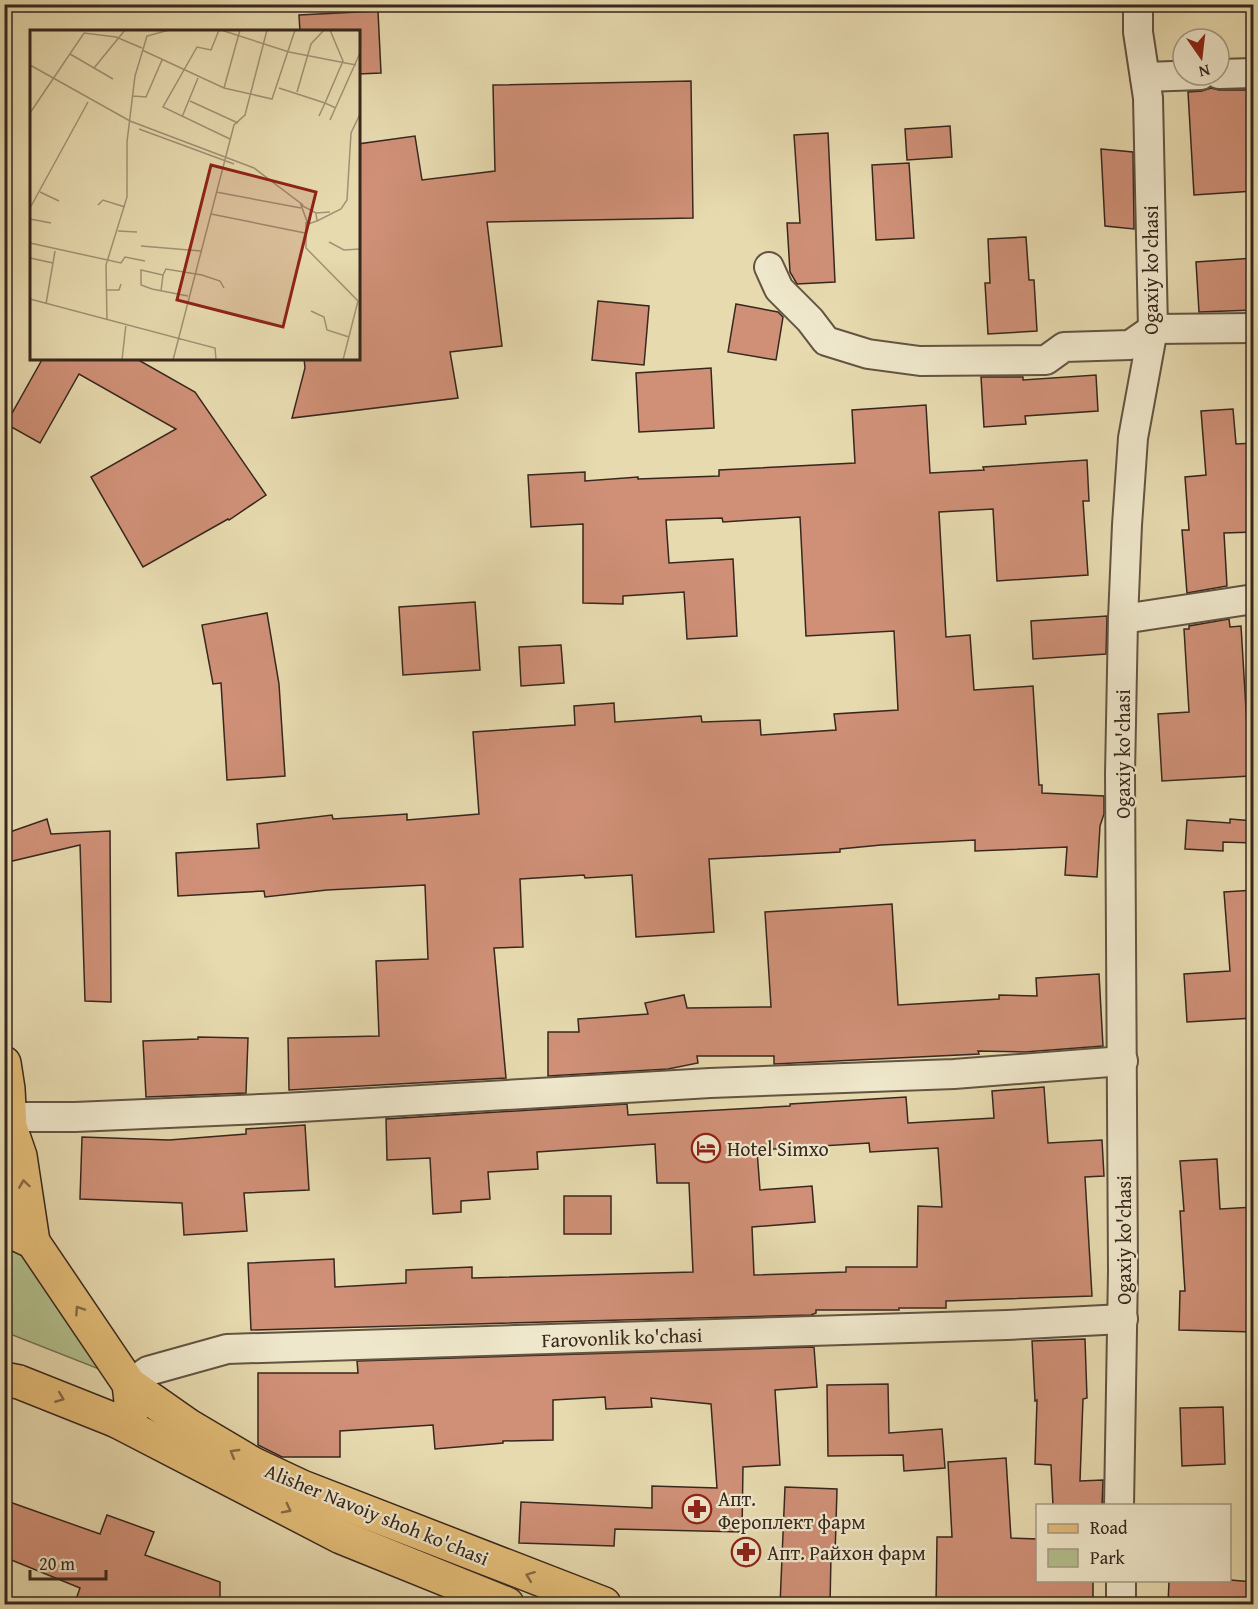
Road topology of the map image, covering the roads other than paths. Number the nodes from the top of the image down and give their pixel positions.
1 (1138, 4) edge
2 (1254, 73) edge
3 (1231, 74) edge
4 (1171, 76) edge
5 (1145, 77) junction
6 (769, 267) dead end
7 (1254, 328) edge
8 (1153, 329) junction
9 (1254, 599) edge
10 (1123, 619) junction
11 (1123, 1061) junction
12 (4, 1063) edge
13 (8, 1128) edge
14 (19, 1235) edge
15 (1123, 1319) junction
16 (4, 1379) edge
17 (129, 1384) junction
18 (117, 1421) junction
19 (1119, 1504) edge
20 (1120, 1582) edge
21 (507, 1605) edge
22 (604, 1605) edge
23 (1121, 1605) edge

1 - 5 street, Ogaxiy ko'chasi
2 - 3 street
4 - 5 street
5 - 8 street, Ogaxiy ko'chasi
6 - 8 street
7 - 8 street
8 - 10 street, Ogaxiy ko'chasi
9 - 10 street
10 - 11 street, Ogaxiy ko'chasi
11 - 13 street
11 - 15 street, Ogaxiy ko'chasi
12 - 13 main road
14 -> 13 main road
17 -> 14 main road
15 - 17 street, Farovonlik ko'chasi
15 - 19 street, Ogaxiy ko'chasi
16 -> 18 main road, Alisher Navoiy shoh ko'chasi
17 - 18 main road
22 -> 17 main road, Alisher Navoiy shoh ko'chasi
18 -> 21 main road, Alisher Navoiy shoh ko'chasi
20 - 23 street

